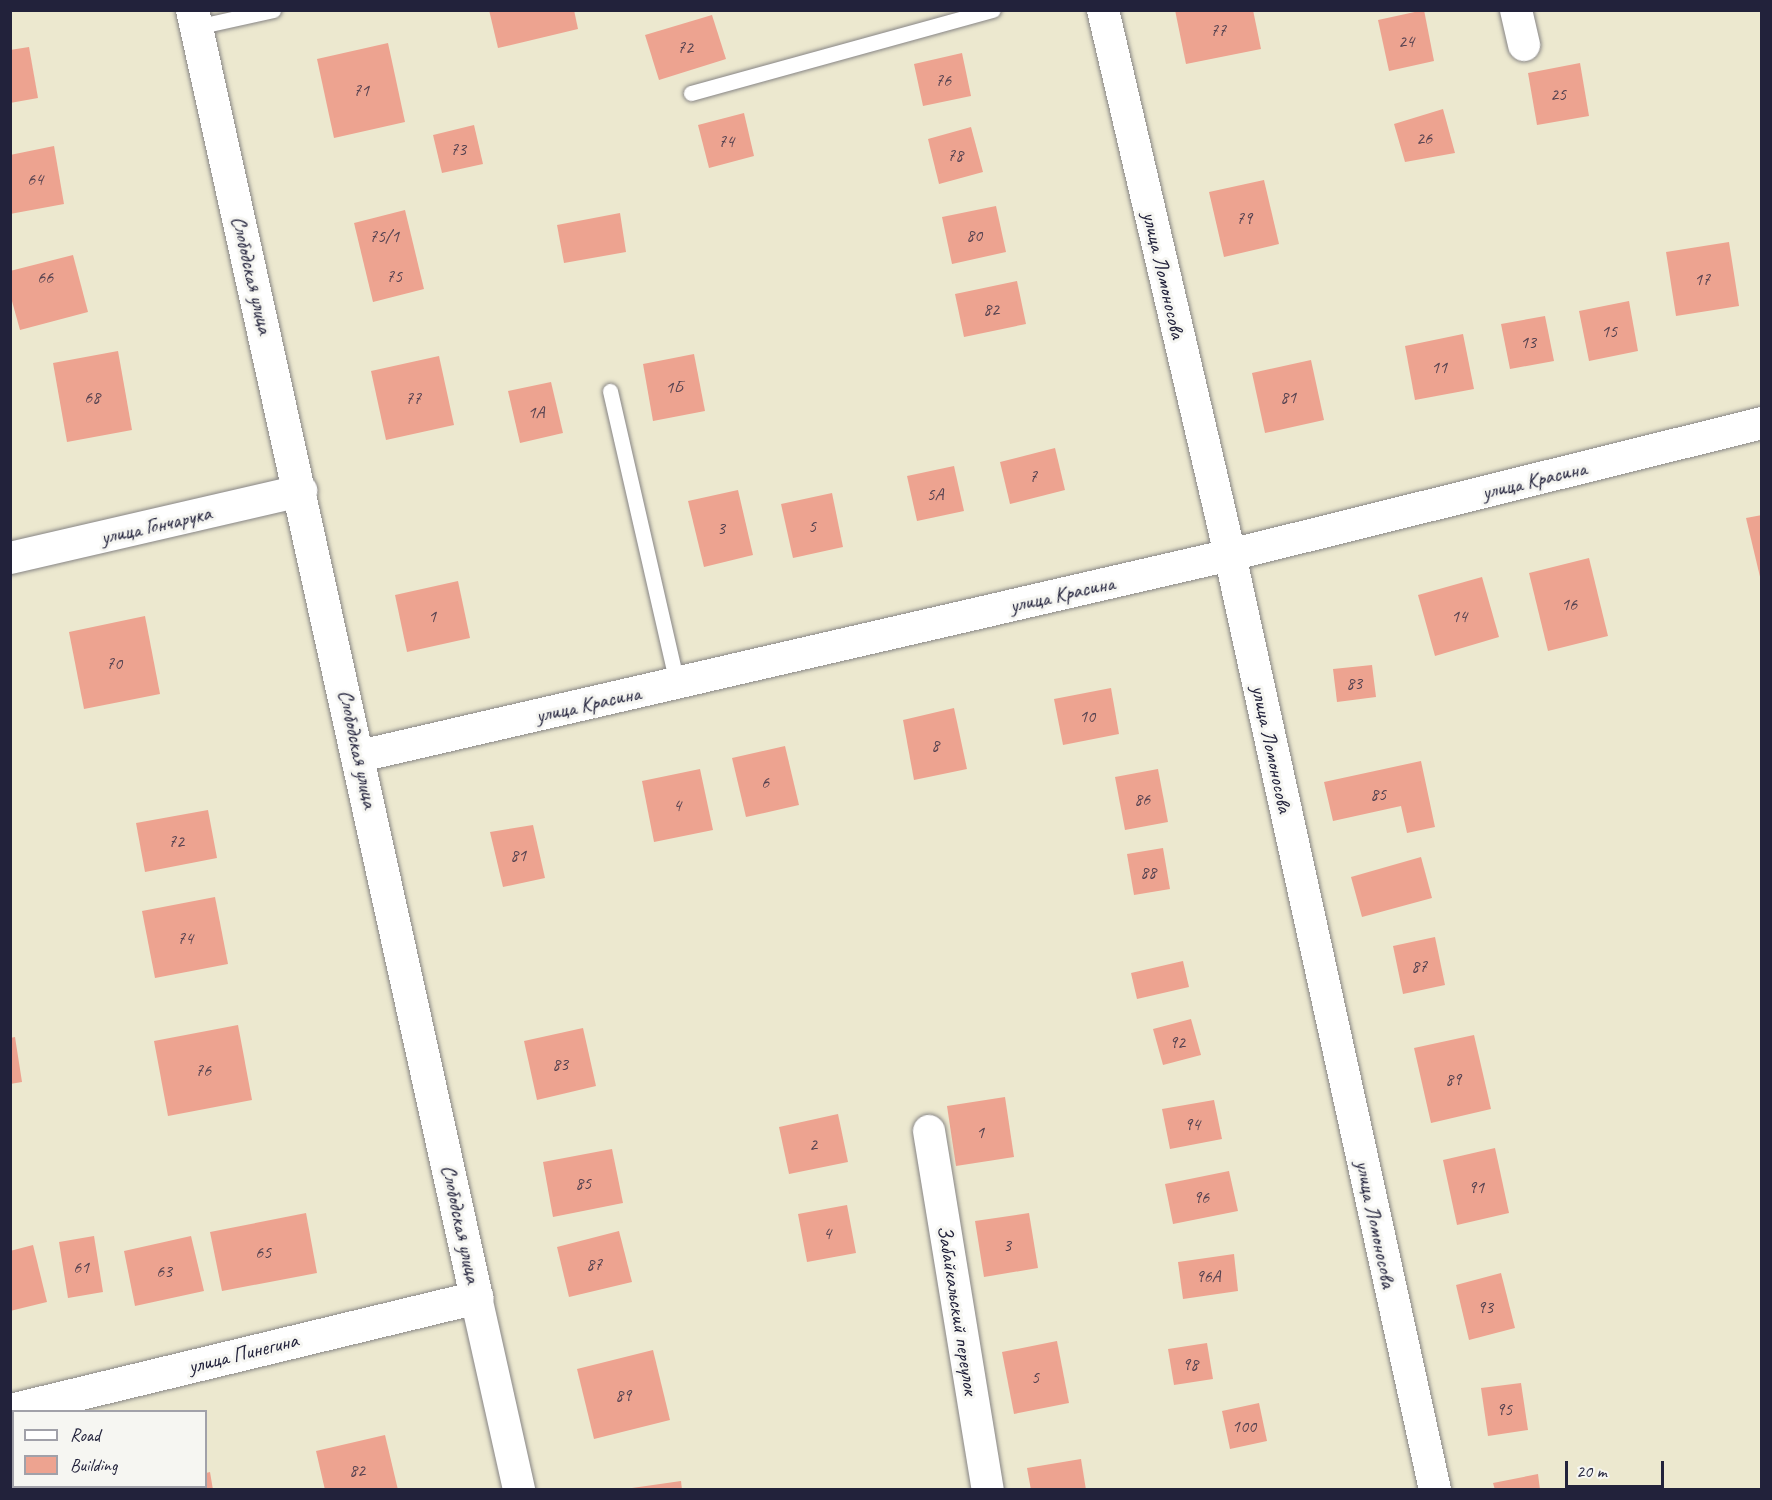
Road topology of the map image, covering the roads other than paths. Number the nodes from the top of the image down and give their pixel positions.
1 (273, 10) edge
2 (993, 10) edge
3 (1103, 10) edge
4 (1516, 10) edge
5 (194, 19) edge
6 (1524, 45) dead end
7 (691, 93) dead end
8 (610, 390) dead end
9 (1761, 423) edge
10 (301, 491) junction
11 (1230, 555) junction
12 (10, 558) edge
13 (677, 684) junction
14 (360, 756) junction
15 (928, 1131) dead end
16 (476, 1297) junction
17 (10, 1410) edge
18 (519, 1490) edge
19 (988, 1490) edge
20 (1435, 1490) edge

1 - 5 lane
2 - 7 lane
3 - 11 street, улица Ломоносова
4 - 6 street
5 - 10 street, Слободская улица
8 - 13 lane
9 - 11 street, улица Красина
10 - 12 street, улица Гончарука
10 - 14 street, Слободская улица
11 - 13 street, улица Красина
11 - 20 street, улица Ломоносова
13 - 14 street, улица Красина
14 - 16 street, Слободская улица
15 - 19 street, Забайкальский переулок
16 - 17 street, улица Пинегина
16 - 18 street, Слободская улица

